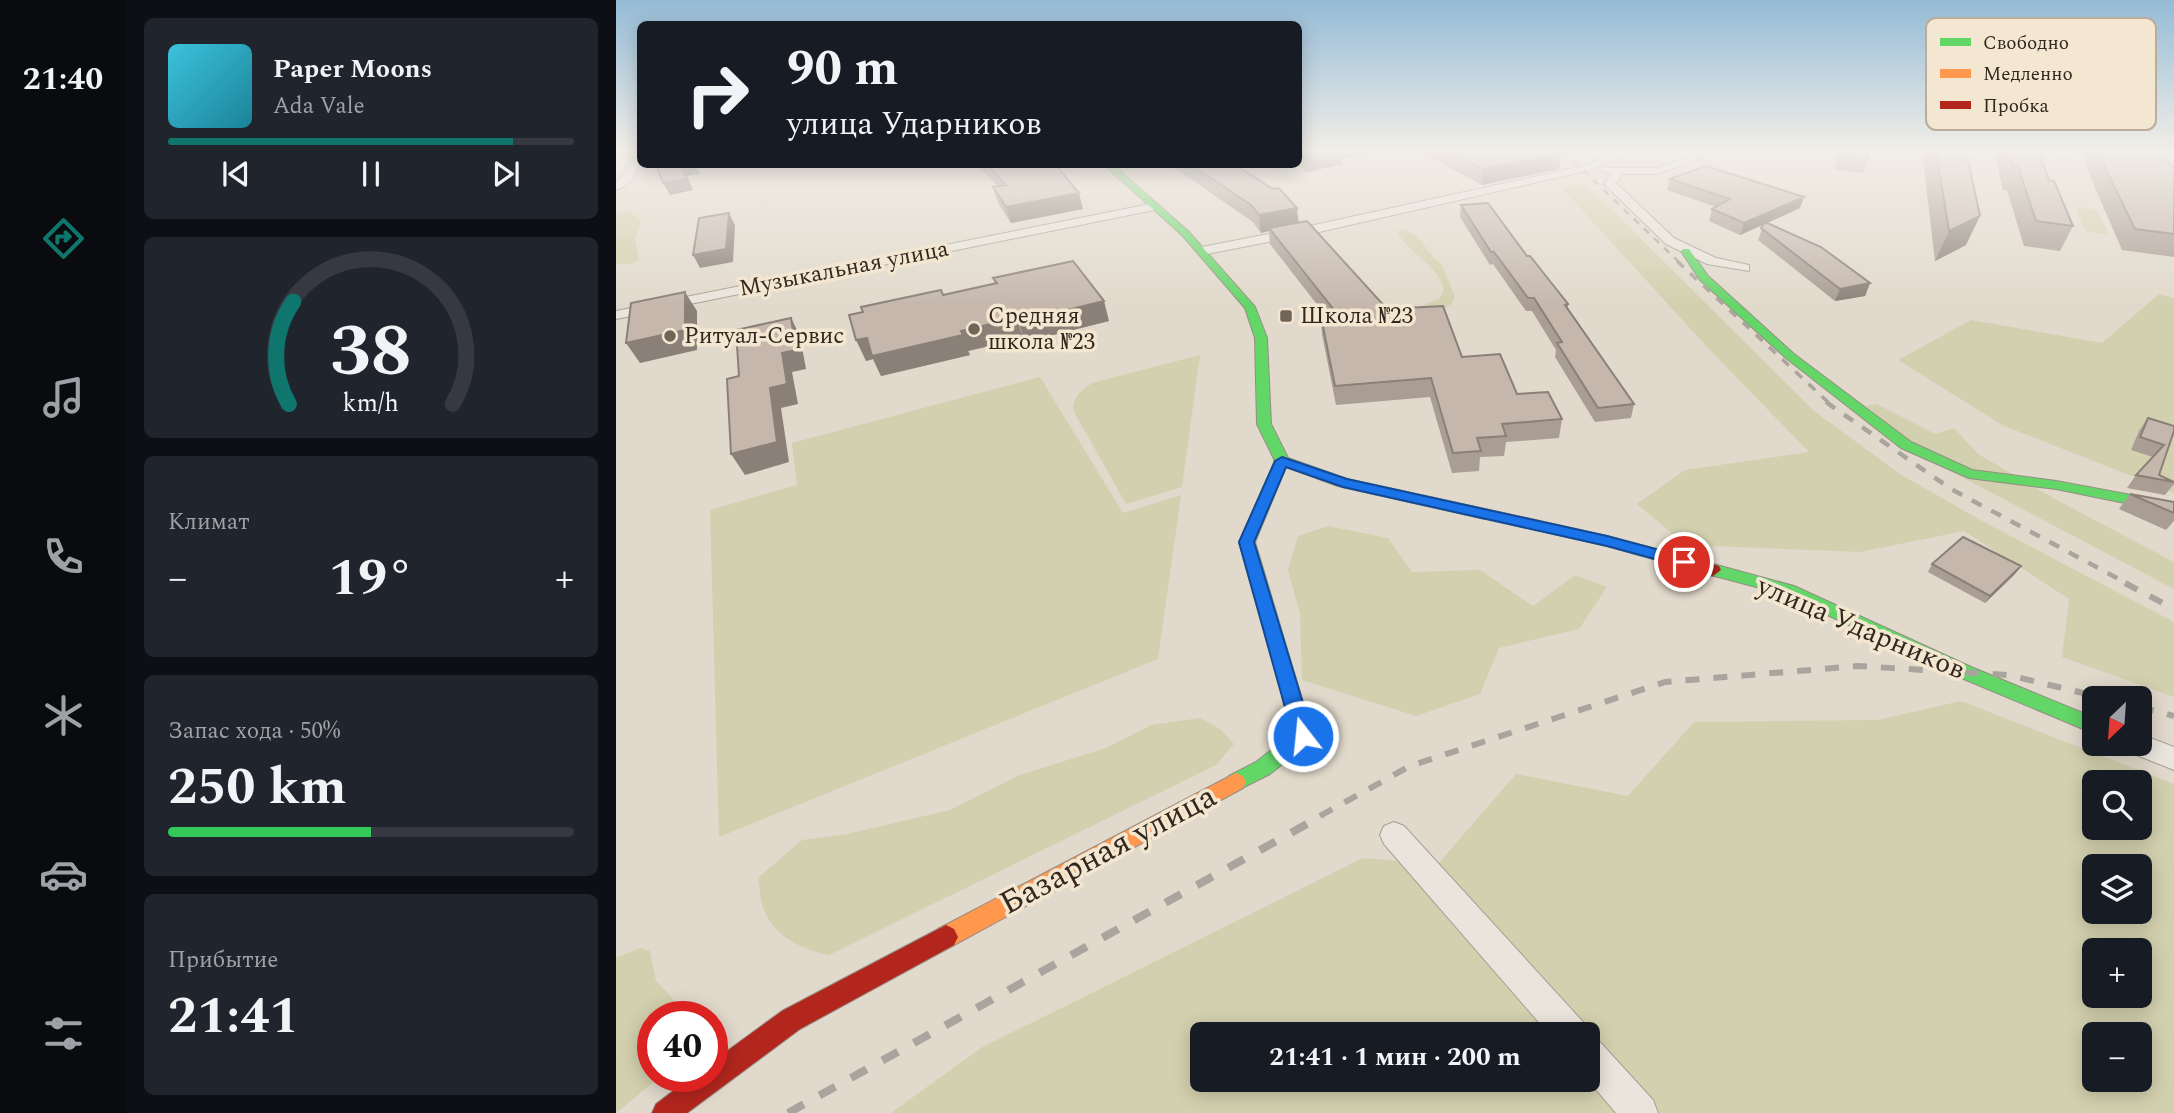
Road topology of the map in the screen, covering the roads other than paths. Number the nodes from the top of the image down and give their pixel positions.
1 (1150, 203) edge
2 (1431, 203) edge
3 (1629, 203) edge
4 (1155, 207) junction
5 (1202, 251) junction
6 (1686, 251) junction
7 (1744, 268) dead end
8 (616, 315) edge
9 (1282, 461) junction
10 (2174, 508) edge
11 (2082, 721) edge
12 (2152, 750) edge
13 (2174, 759) edge
14 (1394, 835) dead end
15 (1560, 1022) edge
16 (1600, 1068) edge
17 (665, 1113) edge
18 (1640, 1113) edge

1 - 4 street
2 - 5 street
3 - 6 street
4 - 5 street
4 - 8 street, Музыкальная улица
5 - 9 street
6 - 7 street
6 - 10 street
9 - 11 street, улица Ударников
9 - 17 street, Базарная улица
12 - 13 street
14 - 15 street
16 - 18 street

